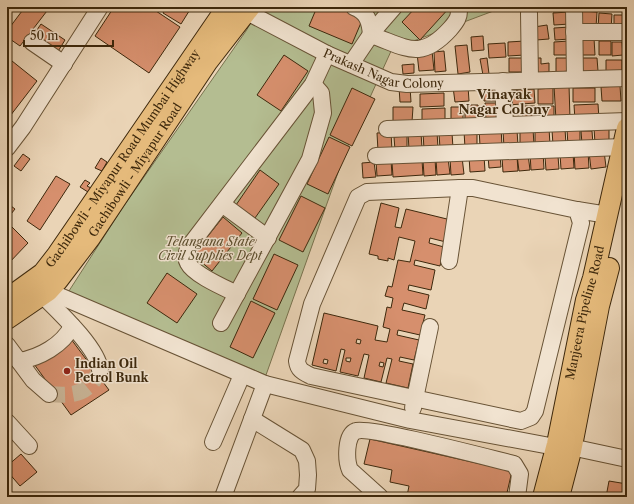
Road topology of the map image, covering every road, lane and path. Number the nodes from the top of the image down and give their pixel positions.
1 (100, 7) edge
2 (226, 7) edge
3 (354, 7) edge
4 (394, 7) edge
5 (458, 7) edge
6 (574, 7) edge
7 (249, 10) edge
8 (529, 13) dead end
9 (574, 32) junction
10 (627, 32) edge
11 (371, 35) junction
12 (32, 42) dead end
13 (327, 54) junction
14 (64, 64) junction
15 (352, 64) junction
16 (627, 78) edge
17 (575, 79) junction
18 (186, 80) junction
19 (530, 80) junction
20 (503, 81) junction
21 (312, 84) junction
22 (627, 121) edge
23 (505, 125) junction
24 (387, 129) dead end
25 (625, 138) edge
26 (7, 148) edge
27 (376, 156) dead end
28 (627, 180) edge
29 (460, 188) junction
30 (222, 204) junction
31 (577, 210) junction
32 (608, 215) junction
33 (268, 238) junction
34 (449, 261) dead end
35 (600, 280) junction
36 (45, 293) junction
37 (237, 294) junction
38 (7, 299) edge
39 (7, 319) edge
40 (221, 323) dead end
41 (72, 326) junction
42 (430, 327) dead end
43 (7, 345) edge
44 (19, 361) junction
45 (100, 370) dead end
46 (242, 375) junction
47 (265, 384) junction
48 (49, 394) tunnel mouth
49 (415, 397) junction
50 (252, 419) junction
51 (410, 420) junction
52 (7, 422) edge
53 (405, 438) junction
54 (213, 442) dead end
55 (29, 446) dead end
56 (561, 450) junction
57 (627, 459) edge
58 (627, 468) edge
59 (223, 497) edge
60 (300, 497) edge
61 (380, 497) edge
62 (517, 497) edge
63 (543, 497) edge
64 (559, 497) edge

1 - 14 street
2 - 18 main road, Gachibowli - Miyapur Road Mumbai Highway
3 - 11 street
4 - 11 street
5 - 11 street
6 - 9 street
7 - 13 street, Prakash Nagar Colony
7 - 18 main road, Gachibowli - Miyapur Road
8 - 19 street
9 - 10 street
9 - 17 street
11 - 15 street
12 - 14 street
13 - 15 street, Prakash Nagar Colony
13 - 21 street
14 - 26 street
15 - 20 street, Prakash Nagar Colony
16 - 17 street, Prakash Nagar Colony
17 - 19 street, Prakash Nagar Colony
18 - 36 main road, Gachibowli - Miyapur Road
18 - 38 main road, Gachibowli - Miyapur Road Mumbai Highway
19 - 20 street, Prakash Nagar Colony
20 - 23 street
21 - 30 street
21 - 33 street
22 - 23 street
23 - 24 street
25 - 27 street
25 - 32 main road, Manjeera Pipeline Road
28 - 35 main road, Manjeera Pipeline Road
29 - 31 street
29 - 34 street
29 - 49 street
30 - 33 street
30 - 37 street
31 - 32 street
31 - 49 street
32 - 35 main road, Manjeera Pipeline Road
33 - 37 street
35 - 56 main road, Manjeera Pipeline Road
36 - 39 main road, Gachibowli - Miyapur Road
36 - 41 street
36 - 46 street
37 - 40 street
41 - 44 street
41 - 45 street
42 - 49 street
43 - 44 street
44 - 48 street
46 - 47 street
46 - 54 street
47 - 50 street
47 - 51 street
49 - 51 street
50 - 59 street
50 - 60 street
51 - 53 street
51 - 56 street
52 - 55 street
53 - 61 street
53 - 62 street
56 - 57 street
56 - 58 street
56 - 63 main road, Manjeera Pipeline Road
56 - 64 main road, Manjeera Pipeline Road

